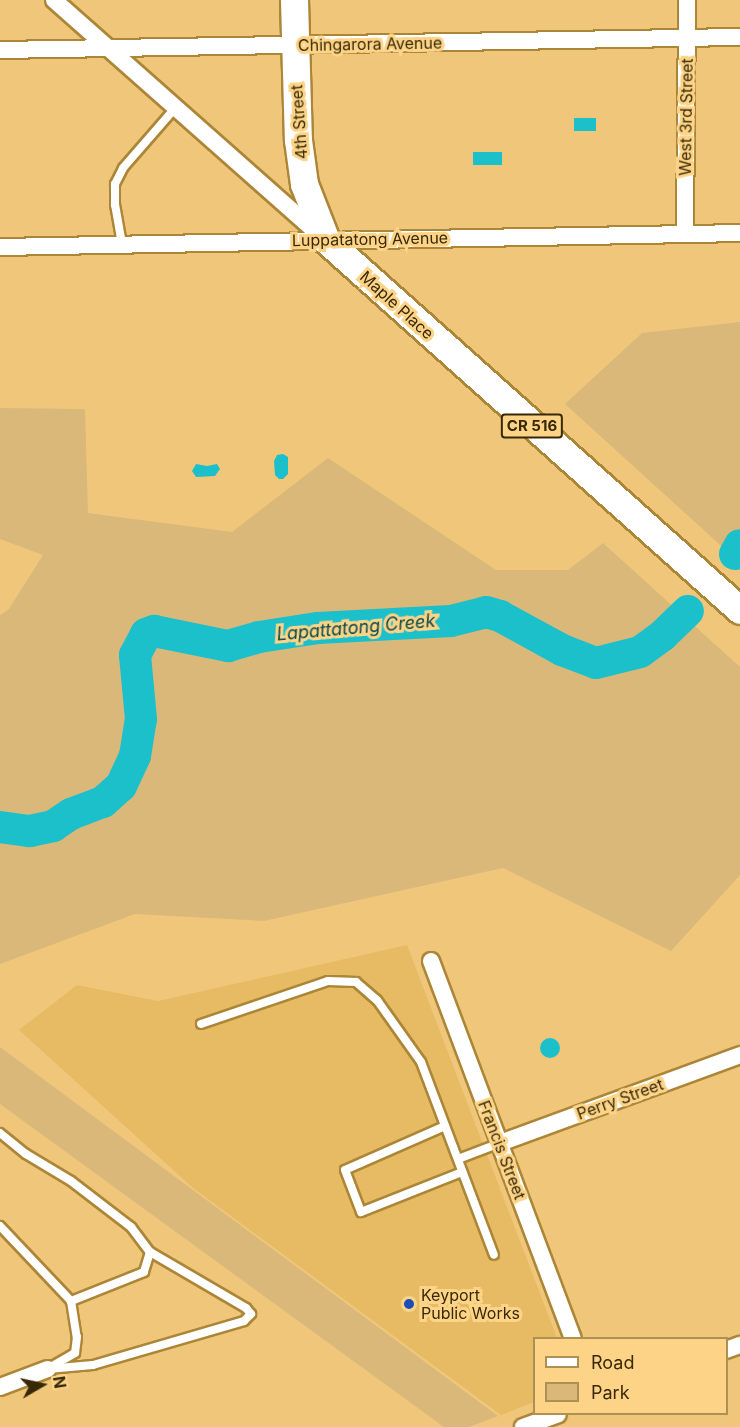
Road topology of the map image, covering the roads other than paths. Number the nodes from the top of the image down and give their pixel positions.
1 (54, 0) edge
2 (294, 0) edge
3 (687, 0) edge
4 (740, 37) edge
5 (687, 38) junction
6 (295, 45) junction
7 (111, 48) junction
8 (0, 50) edge
9 (176, 107) junction
10 (740, 233) edge
11 (685, 234) junction
12 (326, 240) junction
13 (122, 244) junction
14 (0, 247) edge
15 (740, 610) edge
16 (431, 961) dead end
17 (201, 1024) dead end
18 (740, 1054) edge
19 (445, 1126) junction
20 (0, 1133) edge
21 (500, 1143) junction
22 (458, 1160) junction
23 (462, 1172) junction
24 (0, 1226) edge
25 (150, 1252) junction
26 (494, 1255) dead end
27 (71, 1301) junction
28 (573, 1337) edge
29 (48, 1369) junction
30 (0, 1387) edge
31 (553, 1415) edge
32 (523, 1427) edge

1 - 7 street, Maple Place
2 - 6 main road, 4th Street / CR 516
3 - 5 street, West 3rd Street
4 - 5 street, Chingarora Avenue
5 - 6 street, Chingarora Avenue
5 - 11 street, West 3rd Street
6 - 7 street, Chingarora Avenue
6 - 12 main road, 4th Street / CR 516
7 - 8 street, Chingarora Avenue
7 - 9 street, Maple Place
9 - 12 street, Maple Place
9 - 13 lane
10 - 11 street, Luppatatong Avenue
11 - 12 street, Luppatatong Avenue
12 - 13 street, Luppatatong Avenue
12 - 15 main road, Maple Place / CR 516
13 - 14 street, Luppatatong Avenue
16 - 21 street, Francis Street
17 - 19 lane
18 - 21 street, Perry Street
19 - 22 lane
19 - 23 lane
20 - 25 lane
21 - 22 lane
21 - 28 street, Francis Street
22 - 23 lane
23 - 26 lane
24 - 27 lane
25 - 27 lane
25 - 29 lane
27 - 29 lane
29 - 30 street
31 - 32 street

